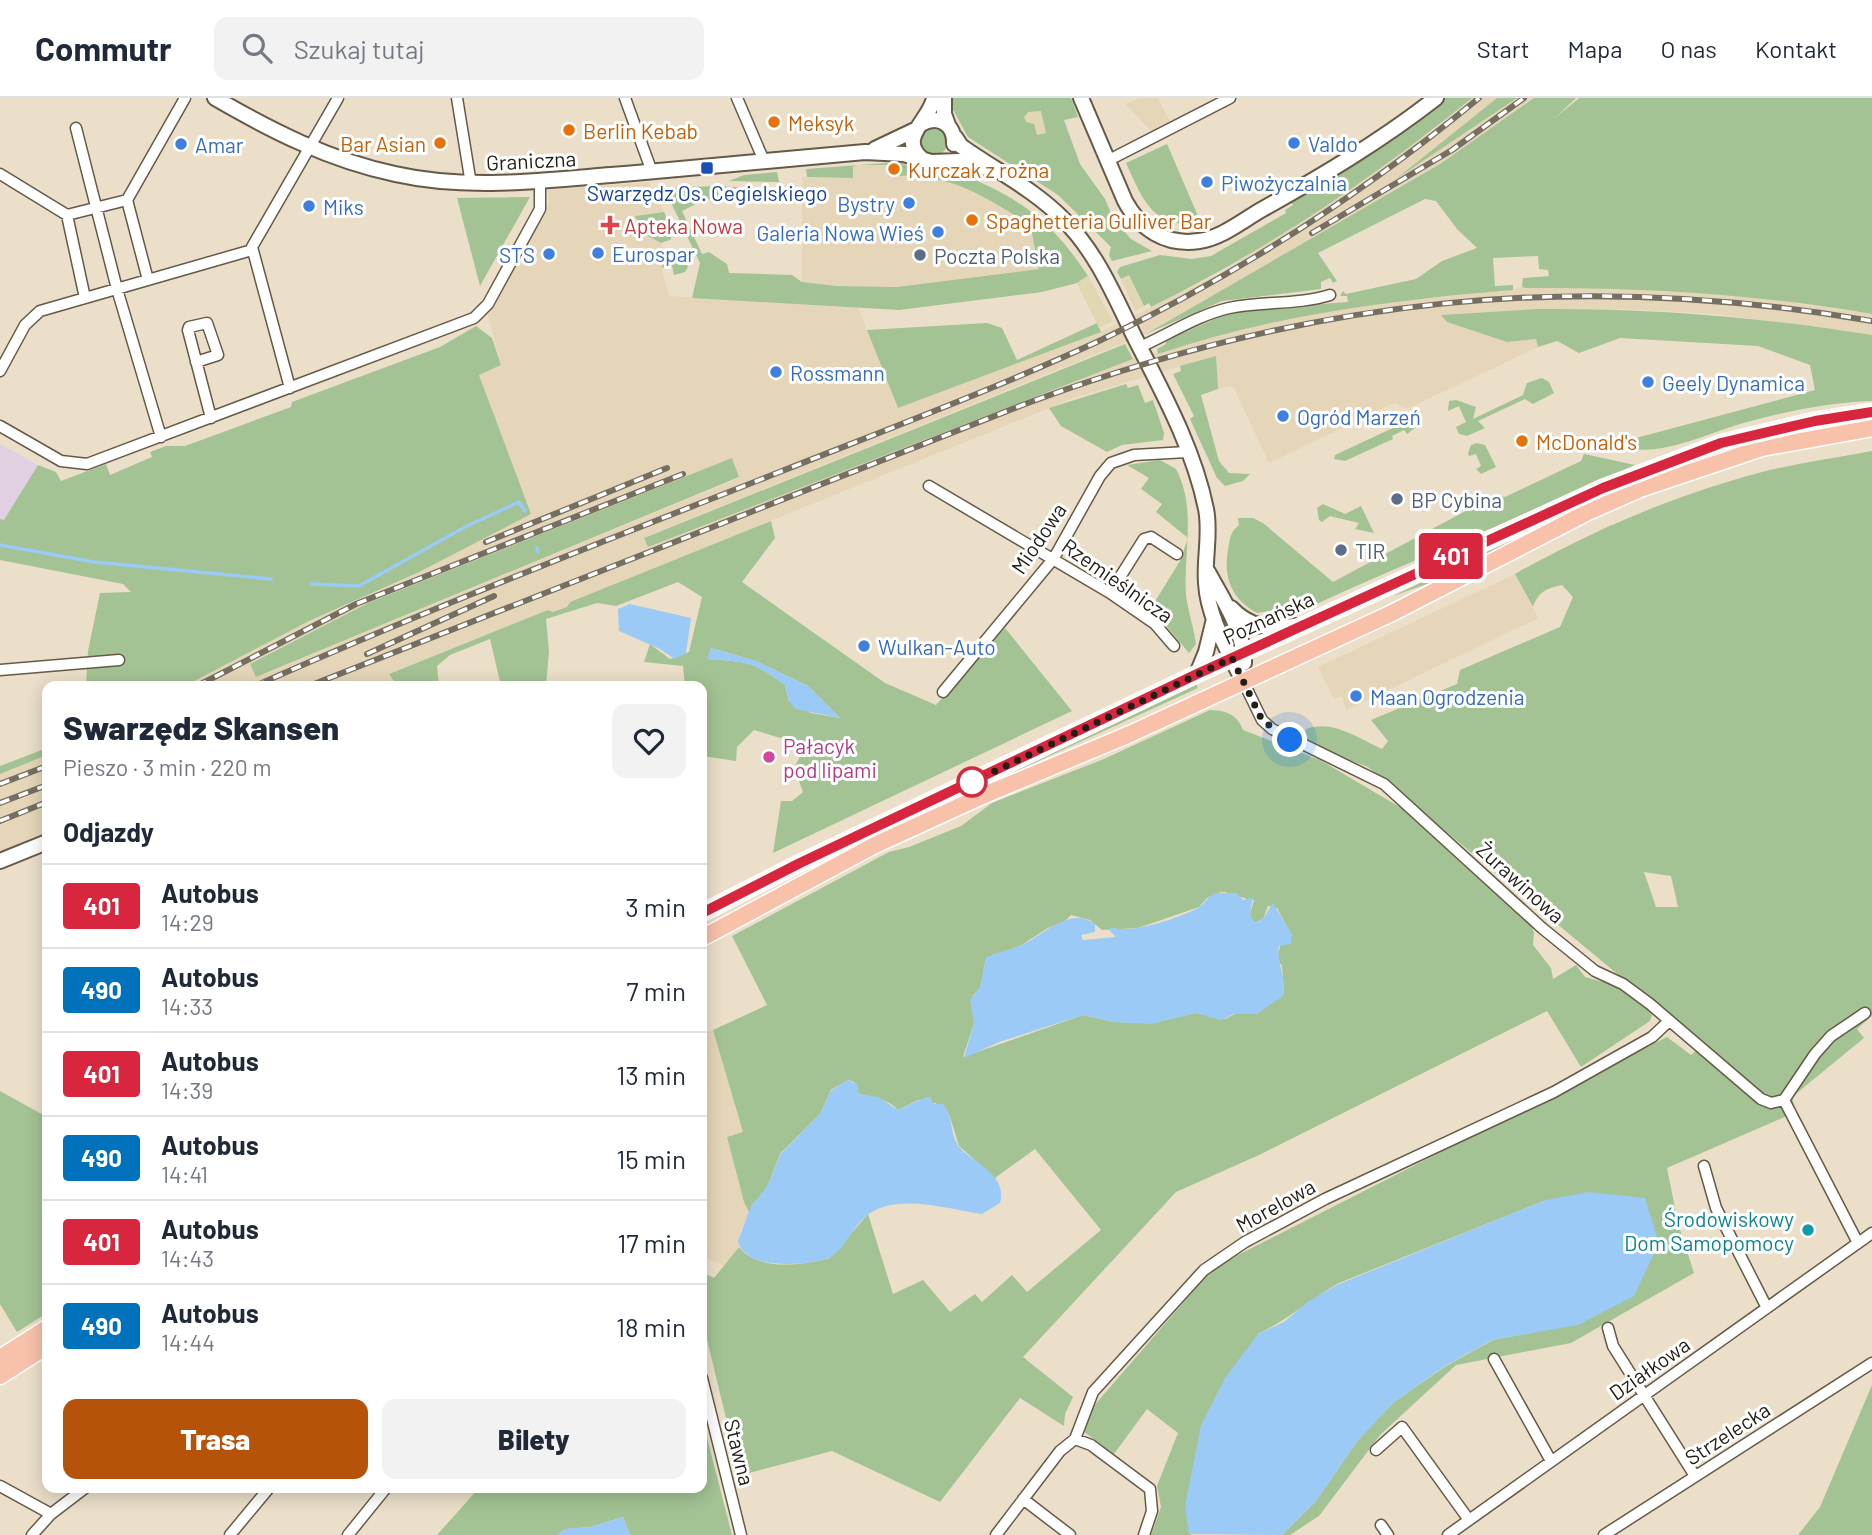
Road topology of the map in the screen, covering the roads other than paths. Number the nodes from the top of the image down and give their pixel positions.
1 (185, 98) edge
2 (215, 98) edge
3 (338, 98) edge
4 (457, 98) edge
5 (625, 98) edge
6 (737, 98) edge
7 (934, 98) edge
8 (944, 98) edge
9 (1081, 98) edge
10 (1230, 98) edge
11 (1436, 98) edge
12 (918, 127) junction
13 (76, 128) dead end
14 (951, 131) junction
15 (309, 148) junction
16 (865, 152) junction
17 (921, 158) junction
18 (764, 161) junction
19 (941, 161) junction
20 (1107, 161) junction
21 (997, 171) junction
22 (652, 172) junction
23 (0, 174) edge
24 (540, 181) junction
25 (471, 184) junction
26 (127, 200) junction
27 (97, 207) junction
28 (67, 215) junction
29 (251, 250) junction
30 (148, 280) junction
31 (117, 289) junction
32 (1330, 295) dead end
33 (85, 298) junction
34 (1140, 347) junction
35 (196, 362) dead end
36 (0, 371) edge
37 (290, 388) junction
38 (1872, 412) edge
39 (211, 418) junction
40 (0, 426) edge
41 (1872, 428) edge
42 (161, 437) junction
43 (1187, 452) junction
44 (929, 486) dead end
45 (1177, 554) dead end
46 (1054, 558) junction
47 (1206, 568) junction
48 (1110, 593) junction
49 (1221, 596) junction
50 (1214, 618) junction
51 (1301, 626) junction
52 (1174, 646) dead end
53 (1238, 655) junction
54 (119, 660) dead end
55 (0, 670) edge
56 (1197, 674) junction
57 (1243, 681) junction
58 (943, 692) dead end
59 (42, 844) edge
60 (0, 861) edge
61 (707, 911) edge
62 (707, 935) edge
63 (1865, 1013) dead end
64 (1669, 1021) junction
65 (1784, 1100) junction
66 (1704, 1166) dead end
67 (1872, 1233) edge
68 (1858, 1243) junction
69 (1767, 1308) junction
70 (1608, 1328) dead end
71 (42, 1331) edge
72 (42, 1349) edge
73 (0, 1358) edge
74 (1494, 1359) dead end
75 (1872, 1363) edge
76 (0, 1376) edge
77 (1644, 1395) junction
78 (707, 1398) edge
79 (1075, 1439) junction
80 (1376, 1450) dead end
81 (1551, 1461) junction
82 (1695, 1476) junction
83 (0, 1486) edge
84 (78, 1493) edge
85 (265, 1493) edge
86 (382, 1493) edge
87 (1023, 1500) junction
88 (51, 1514) junction
89 (1469, 1520) junction
90 (1381, 1525) dead end
91 (32, 1535) edge
92 (230, 1535) edge
93 (348, 1535) edge
94 (741, 1535) edge
95 (996, 1535) edge
96 (1070, 1535) edge
97 (1144, 1535) edge
98 (1388, 1535) edge
99 (1448, 1535) edge
100 (1604, 1535) edge

1 - 26 street
2 - 15 street, Graniczna
3 - 15 street
4 - 25 street
5 - 22 street
6 - 18 street
7 - 12 street
8 - 14 street
9 - 20 street
10 - 20 street
11 - 20 street
12 - 14 street
12 - 16 street, Graniczna
12 - 17 street
13 - 27 street
14 - 19 street
14 - 21 street
15 - 25 street, Graniczna
15 - 29 street
16 - 17 street, Graniczna
16 - 18 street, Graniczna
17 - 19 street
18 - 22 street, Graniczna
19 - 21 street
21 - 34 street
22 - 24 street, Graniczna
23 - 28 street
24 - 25 street, Graniczna
24 - 37 street
26 - 27 street
26 - 30 street
27 - 28 street
27 - 31 street
28 - 33 street
29 - 30 street
29 - 37 street
30 - 31 street
31 - 33 street
31 - 42 street
32 - 34 street
33 - 36 street
34 - 43 street
35 - 39 street
37 - 39 street
38 - 51 main road, Poznańska
39 - 42 street
40 - 42 street
41 - 57 main road
43 - 46 street, Miodowa
43 - 47 street
44 - 46 street, Rzemieślnicza
45 - 48 street
46 - 48 street, Rzemieślnicza
46 - 58 street, Miodowa
47 - 49 street
47 - 50 street
48 - 52 street, Rzemieślnicza
49 - 51 street
49 - 53 street
50 - 53 street
50 - 56 street
51 - 53 main road, Poznańska
53 - 56 main road, Poznańska
53 - 57 street
54 - 55 street
56 - 61 main road, Poznańska
57 - 62 main road
57 - 64 street, Żurawinowa
59 - 60 street
63 - 65 street
64 - 65 street, Żurawinowa
64 - 79 street, Morelowa
65 - 68 street
66 - 69 street
67 - 68 street, Działkowa
68 - 69 street, Działkowa
69 - 77 street, Działkowa
70 - 77 street
71 - 73 main road
72 - 76 main road
74 - 81 street
75 - 82 street, Strzelecka
77 - 81 street, Działkowa
77 - 82 street
78 - 94 street, Stawna
79 - 87 street, Morelowa
79 - 97 street
80 - 89 street
81 - 89 street, Działkowa
82 - 100 street, Strzelecka
83 - 88 street
84 - 88 street
85 - 92 street
86 - 93 street
87 - 95 street, Morelowa
87 - 96 street
88 - 91 street
89 - 99 street, Działkowa
90 - 98 street

